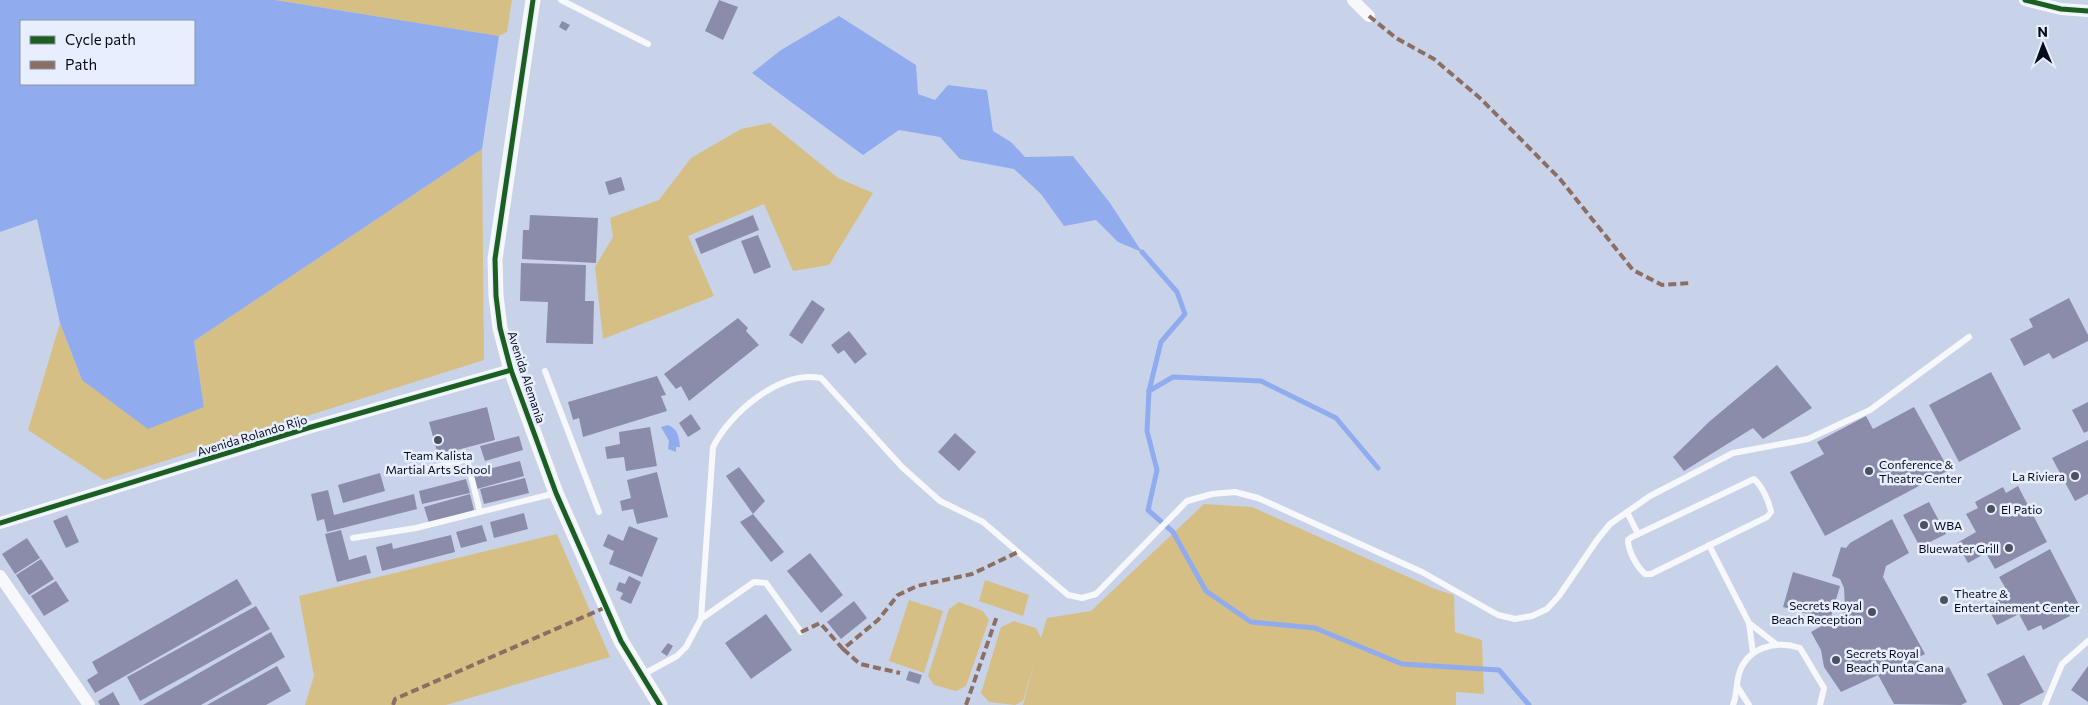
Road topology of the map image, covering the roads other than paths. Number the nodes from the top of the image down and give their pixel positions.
1 (533, 0) edge
2 (561, 0) edge
3 (1354, 0) edge
4 (2025, 0) edge
5 (2088, 11) edge
6 (1369, 16) dead end
7 (648, 44) dead end
8 (1969, 337) dead end
9 (511, 370) junction
10 (545, 371) dead end
11 (413, 473) dead end
12 (556, 493) junction
13 (480, 512) junction
14 (599, 512) dead end
15 (1627, 512) junction
16 (0, 522) edge
17 (1638, 534) junction
18 (353, 538) dead end
19 (1709, 545) junction
20 (0, 576) edge
21 (701, 619) junction
22 (1750, 623) junction
23 (801, 632) dead end
24 (2088, 641) edge
25 (1776, 644) junction
26 (1753, 653) junction
27 (642, 675) junction
28 (1737, 686) junction
29 (89, 705) edge
30 (660, 705) edge
31 (1733, 705) edge
32 (1749, 705) edge
33 (1820, 705) edge
34 (2045, 705) edge

1 - 9 street, Avenida Alemania
2 - 7 lane
3 - 6 street
4 - 5 street
8 - 15 lane
9 - 12 street, Avenida Alemania
9 - 16 street, Avenida Rolando Rijo
10 - 14 lane
11 - 13 lane
12 - 13 lane
12 - 27 street, Avenida Alemania
13 - 18 lane
15 - 17 lane
15 - 21 lane
17 - 19 lane
17 - 19 lane
19 - 22 lane
20 - 29 street
21 - 23 lane
21 - 27 lane
22 - 25 lane
22 - 26 lane
24 - 34 lane
25 - 26 lane
25 - 33 lane
26 - 28 lane
27 - 30 street, Avenida Alemania
28 - 31 lane
28 - 32 lane

